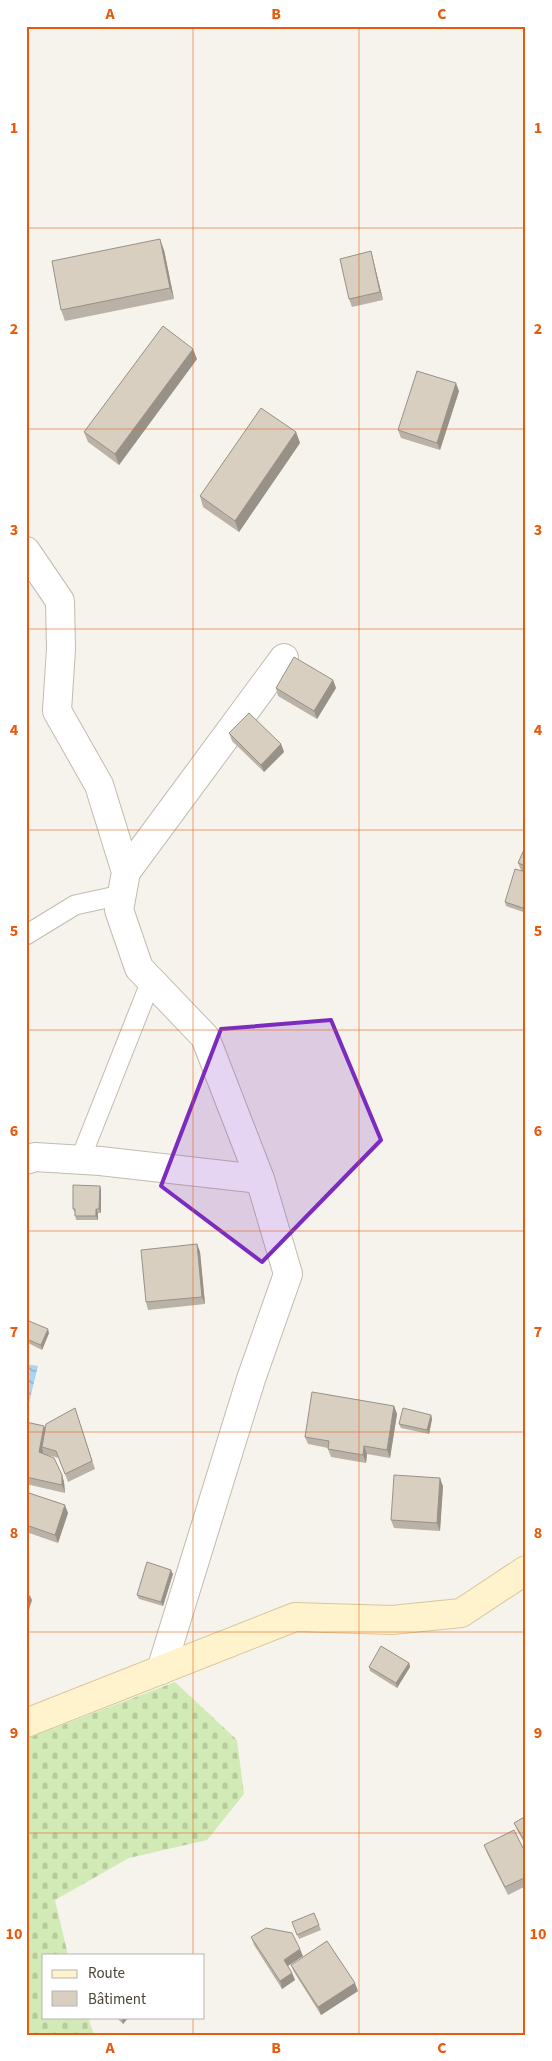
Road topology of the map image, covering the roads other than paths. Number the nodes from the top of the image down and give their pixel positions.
1 (26, 552) edge
2 (284, 658) dead end
3 (123, 884) junction
4 (26, 935) edge
5 (151, 981) junction
6 (26, 1160) edge
7 (80, 1160) junction
8 (260, 1179) junction
9 (526, 1570) edge
10 (161, 1670) junction
11 (26, 1723) edge

1 - 3 street
2 - 3 street
3 - 4 lane
3 - 5 street
5 - 7 lane
5 - 8 street
6 - 7 street
7 - 8 street
8 - 10 street
9 - 10 street
10 - 11 street

